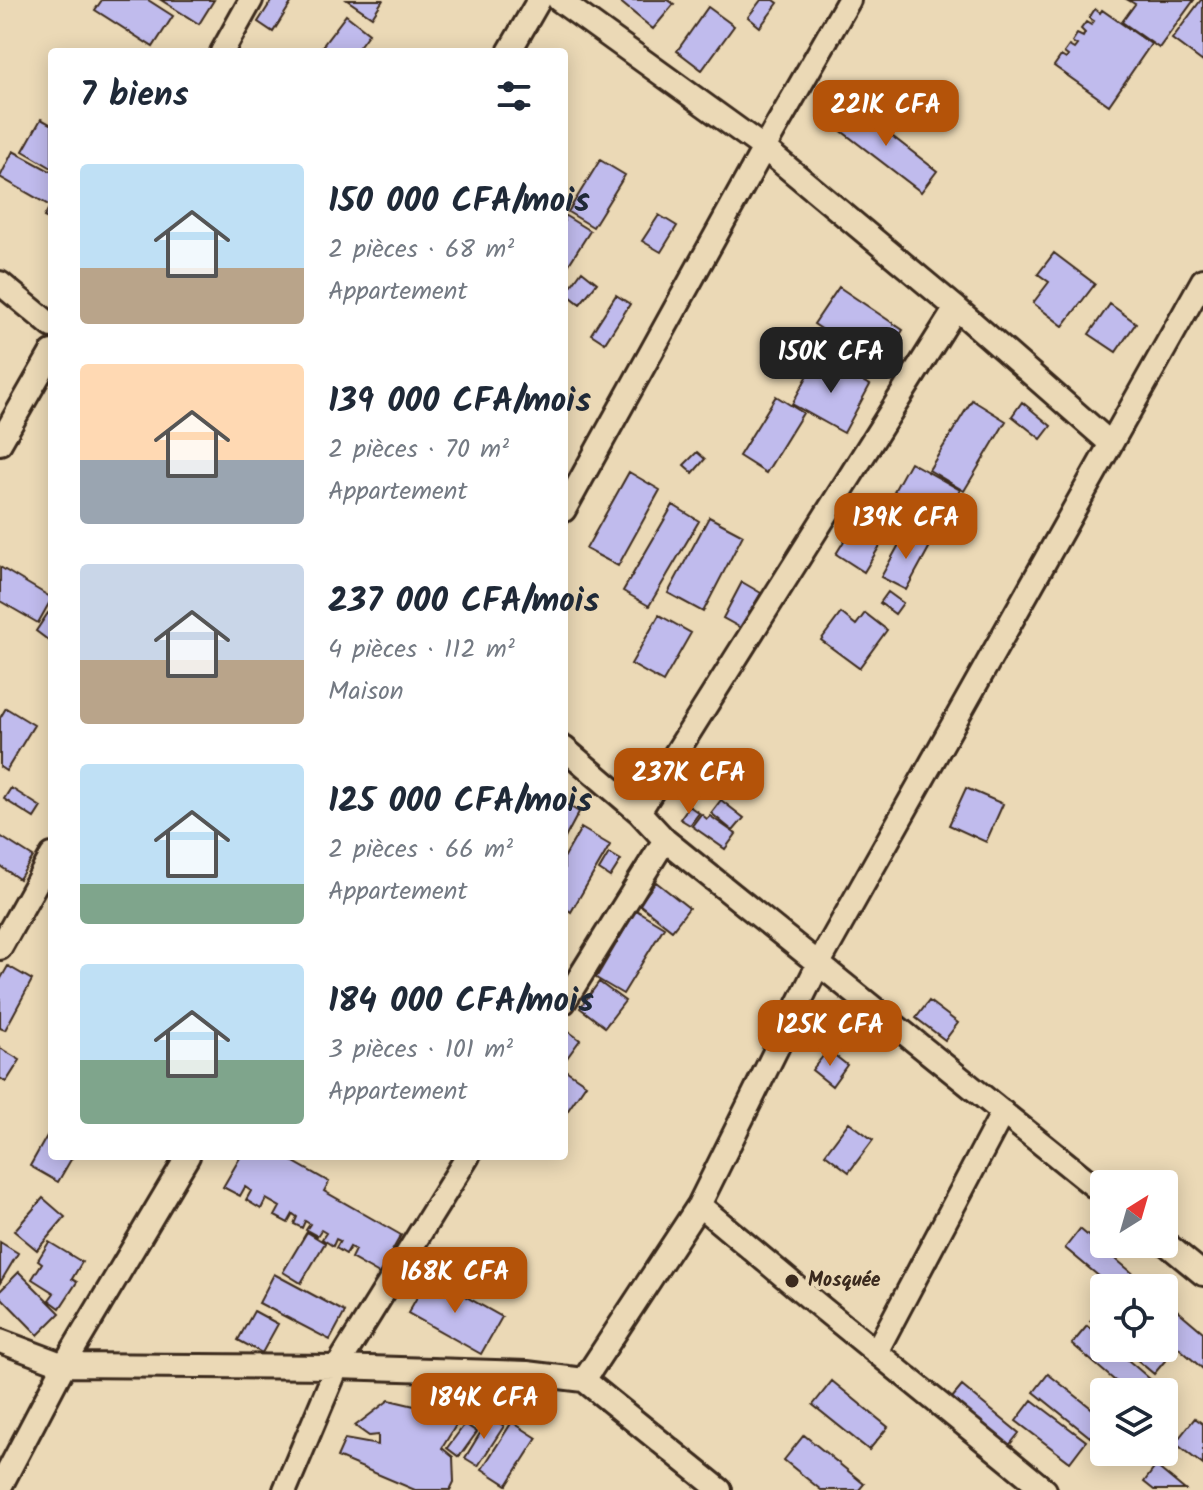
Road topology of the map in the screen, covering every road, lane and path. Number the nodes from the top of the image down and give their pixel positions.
1 (251, 0) edge
2 (539, 0) edge
3 (559, 0) edge
4 (849, 0) edge
5 (224, 48) edge
6 (511, 48) edge
7 (764, 148) junction
8 (1203, 280) edge
9 (0, 283) edge
10 (956, 308) junction
11 (48, 323) edge
12 (48, 359) edge
13 (0, 443) edge
14 (1110, 443) junction
15 (568, 503) edge
16 (568, 751) edge
17 (639, 812) junction
18 (665, 840) junction
19 (48, 862) edge
20 (0, 948) edge
21 (819, 963) junction
22 (568, 996) edge
23 (1003, 1112) junction
24 (186, 1160) edge
25 (466, 1160) edge
26 (1090, 1183) edge
27 (699, 1205) junction
28 (1178, 1253) edge
29 (1203, 1274) edge
30 (0, 1341) edge
31 (876, 1352) junction
32 (64, 1365) junction
33 (337, 1367) junction
34 (584, 1380) junction
35 (0, 1487) edge
36 (285, 1490) edge
37 (720, 1490) edge
38 (1045, 1490) edge

1 - 5 street
2 - 6 street
3 - 7 street
4 - 7 street
7 - 10 street
7 - 15 street
8 - 14 street
9 - 11 street
10 - 14 street
10 - 17 street
12 - 13 street
14 - 21 street
16 - 17 street
17 - 18 street
18 - 21 street
18 - 22 street
19 - 20 street
21 - 23 street
21 - 27 street
23 - 26 street
23 - 31 street
24 - 32 street
25 - 33 street
27 - 31 street
27 - 34 street
28 - 29 street
30 - 32 street
31 - 38 street
32 - 33 street
32 - 35 street
33 - 34 street
33 - 36 street
34 - 37 street

